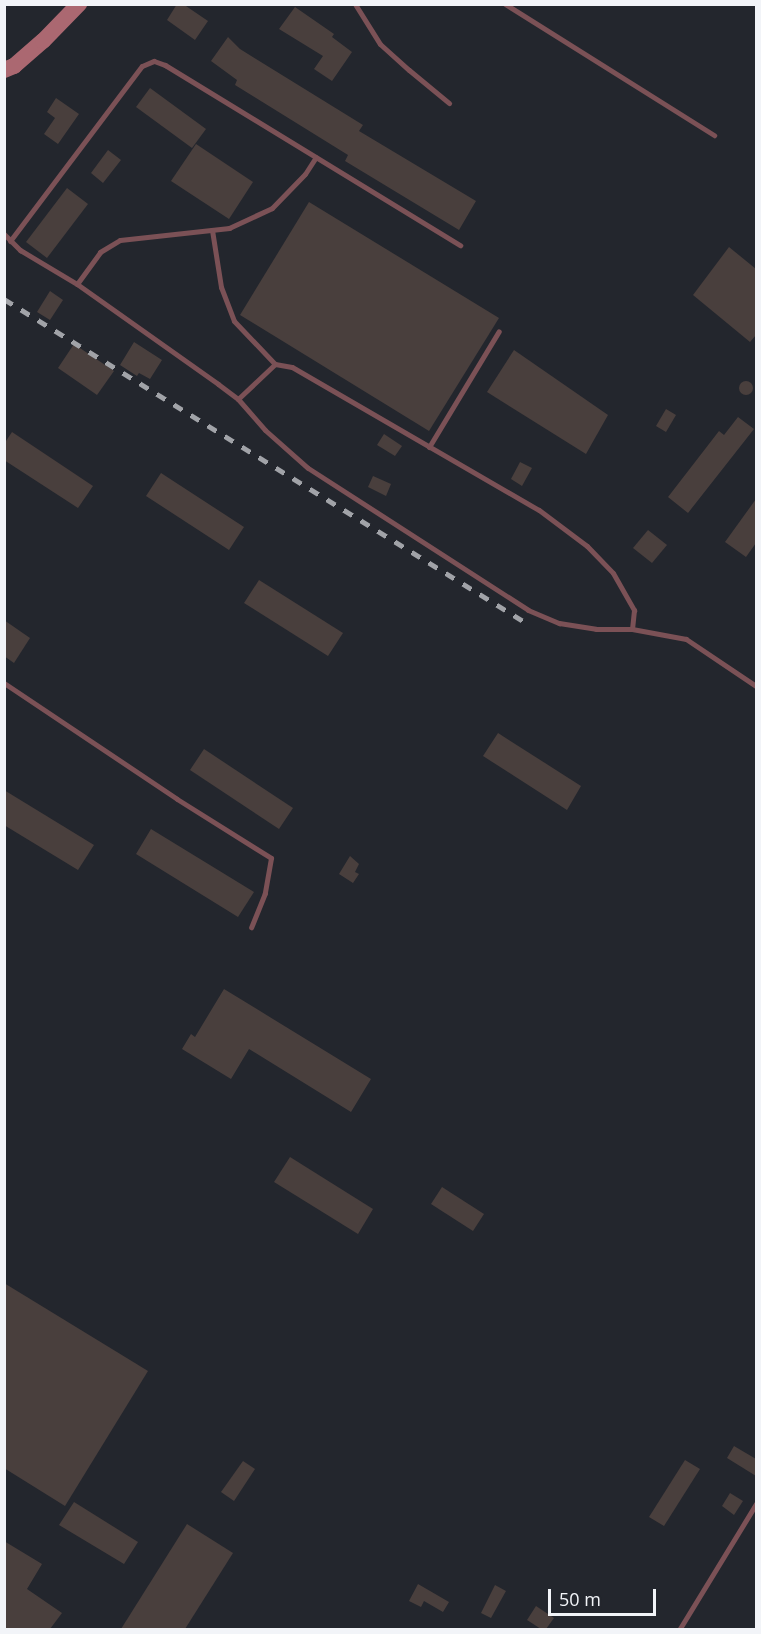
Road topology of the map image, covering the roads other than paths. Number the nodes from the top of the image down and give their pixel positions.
1 (79, 4) edge
2 (355, 4) edge
3 (505, 4) edge
4 (4, 70) edge
5 (449, 102) dead end
6 (714, 135) dead end
7 (316, 157) junction
8 (212, 230) junction
9 (4, 234) edge
10 (10, 241) junction
11 (460, 244) dead end
12 (77, 284) junction
13 (499, 331) dead end
14 (275, 364) junction
15 (238, 399) junction
16 (429, 447) junction
17 (632, 629) junction
18 (4, 683) edge
19 (756, 686) edge
20 (251, 927) dead end
21 (756, 1504) edge
22 (679, 1629) edge

1 - 4 street
2 - 5 lane
3 - 6 lane
7 - 8 lane
7 - 10 lane
7 - 11 lane
8 - 12 lane
8 - 14 lane
9 - 10 lane
10 - 12 lane
12 - 15 lane
13 - 16 lane
14 - 15 lane
14 - 16 lane
15 - 17 lane
16 - 17 lane
17 - 19 lane
18 - 20 lane
21 - 22 lane

